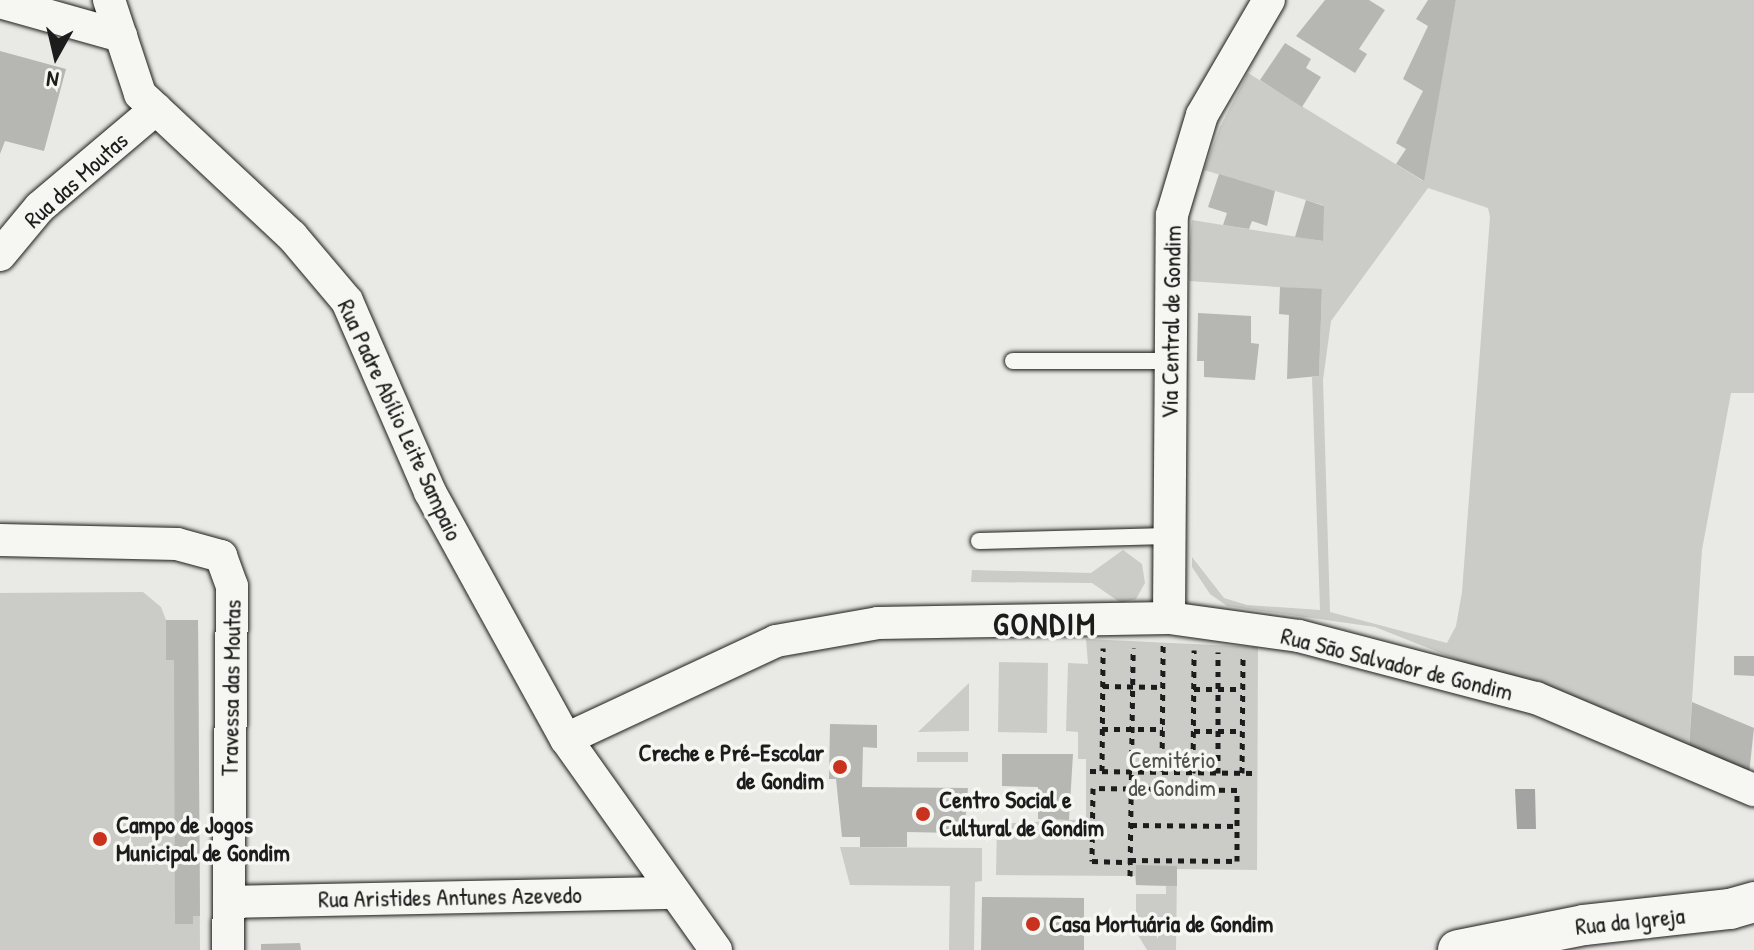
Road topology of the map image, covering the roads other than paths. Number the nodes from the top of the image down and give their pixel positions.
1 (109, 0) edge
2 (1269, 0) edge
3 (0, 2) edge
4 (121, 36) junction
5 (156, 109) junction
6 (0, 255) edge
7 (1013, 361) dead end
8 (1169, 361) junction
9 (1169, 536) junction
10 (0, 540) edge
11 (979, 541) dead end
12 (1166, 631) junction
13 (566, 739) junction
14 (1754, 790) edge
15 (672, 893) junction
16 (229, 902) junction
17 (1754, 902) edge
18 (1471, 948) edge
19 (228, 950) edge
20 (716, 950) edge

1 - 4 street, Rua Padre Abílio Leite Sampaio
2 - 8 street, Via Central de Gondim
3 - 4 street
4 - 5 street, Rua Padre Abílio Leite Sampaio
5 - 6 street, Rua das Moutas
5 - 13 street, Rua Padre Abílio Leite Sampaio
7 - 8 lane
8 - 9 street, Via Central de Gondim
9 - 11 lane
9 - 12 street, Via Central de Gondim
10 - 16 street, Travessa das Moutas
12 - 13 street, Rua São Salvador de Gondim
12 - 14 street, Rua São Salvador de Gondim
13 - 15 street, Rua Padre Abílio Leite Sampaio
15 - 16 street, Rua Aristides Antunes Azevedo
15 - 20 street, Rua Padre Abílio Leite Sampaio
16 - 19 street, Travessa das Moutas
17 - 18 street, Rua da Igreja

